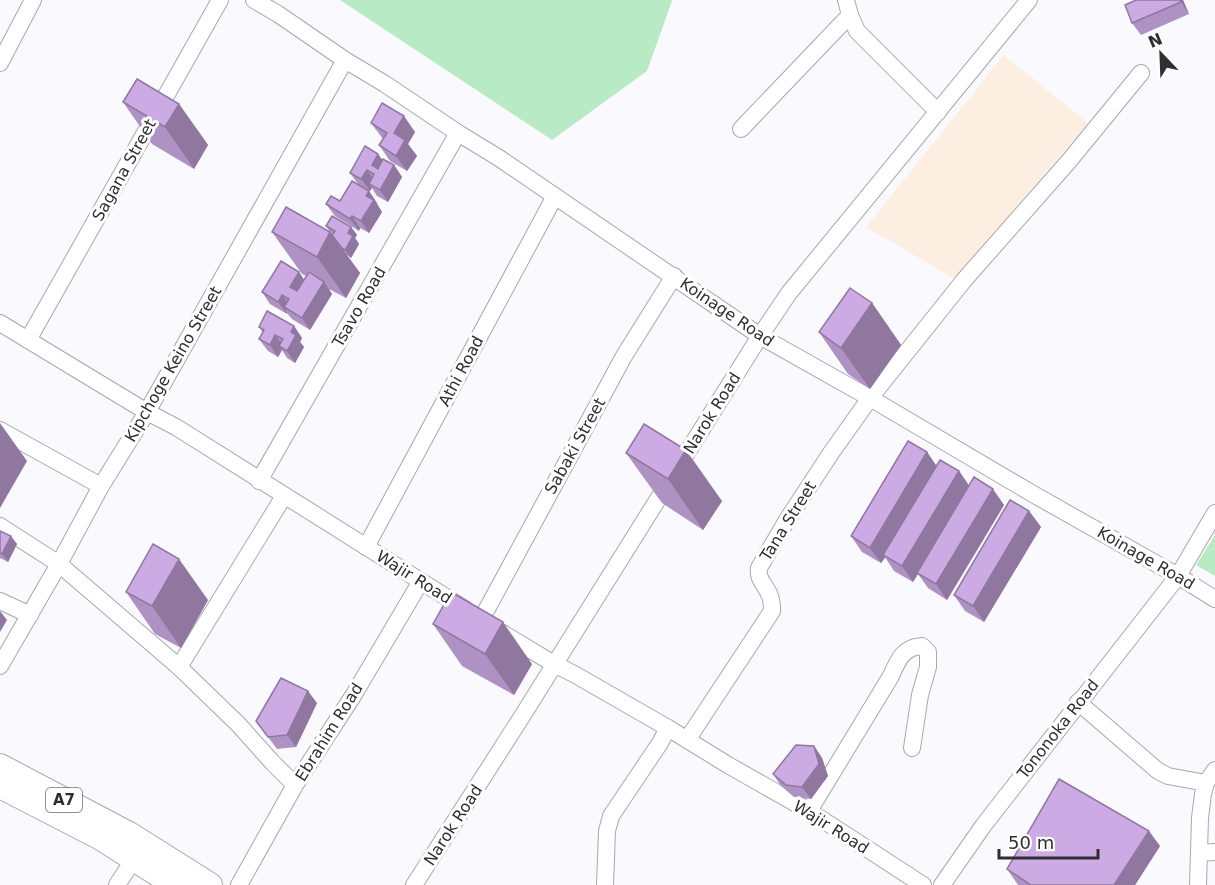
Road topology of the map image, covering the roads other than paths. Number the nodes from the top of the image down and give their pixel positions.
1 (33, 0) edge
2 (219, 0) edge
3 (254, 0) edge
4 (1029, 0) edge
5 (848, 7) edge
6 (345, 60) junction
7 (0, 63) edge
8 (1141, 73) dead end
9 (938, 111) junction
10 (741, 129) dead end
11 (458, 133) junction
12 (555, 196) junction
13 (674, 276) junction
14 (0, 323) edge
15 (760, 336) junction
16 (28, 340) junction
17 (870, 398) junction
18 (147, 412) junction
19 (0, 430) edge
20 (259, 481) junction
21 (101, 486) junction
22 (284, 496) junction
23 (1215, 513) edge
24 (0, 526) edge
25 (366, 547) junction
26 (59, 564) junction
27 (1178, 576) junction
28 (421, 581) junction
29 (1215, 599) edge
30 (0, 601) edge
31 (30, 615) junction
32 (481, 620) junction
33 (554, 664) junction
34 (0, 666) edge
35 (179, 667) junction
36 (1078, 702) junction
37 (668, 728) junction
38 (687, 740) junction
39 (912, 748) dead end
40 (0, 766) edge
41 (1211, 777) edge
42 (295, 785) junction
43 (0, 786) edge
44 (808, 811) junction
45 (1207, 852) edge
46 (134, 859) junction
47 (117, 885) edge
48 (175, 885) edge
49 (210, 885) edge
50 (239, 885) edge
51 (414, 885) edge
52 (605, 885) edge
53 (923, 885) edge
54 (942, 885) edge
55 (1198, 885) edge

1 - 7 street
2 - 16 street, Sagana Street
3 - 6 street, Koinage Road
4 - 9 street, Narok Road
5 - 9 street
5 - 10 street
6 - 11 street, Koinage Road
6 - 18 street, Kipchoge Keino Street
8 - 17 street
9 - 15 street, Narok Road
11 - 12 street, Koinage Road
11 - 20 street, Tsavo Road
12 - 13 street, Koinage Road
12 - 25 street, Athi Road
13 - 15 street, Koinage Road
13 - 32 street, Sabaki Street
14 - 16 street, Wajir Road
15 - 17 street, Koinage Road
15 - 33 street, Narok Road
16 - 18 street, Wajir Road
17 - 27 street, Koinage Road
17 - 38 street, Tana Street
18 - 20 street, Wajir Road
18 - 21 street, Kipchoge Keino Street
19 - 21 street
20 - 22 street, Wajir Road
21 - 26 street, Kipchoge Keino Street
22 - 25 street, Wajir Road
22 - 35 street
23 - 27 street, Tononoka Road
24 - 26 street
25 - 28 street, Wajir Road
26 - 31 street, Kipchoge Keino Street
26 - 35 street
27 - 29 street, Koinage Road
27 - 36 street, Tononoka Road
28 - 32 street, Wajir Road
28 - 42 street, Ebrahim Road
30 - 31 street
31 - 34 street, Kipchoge Keino Street
32 - 33 street, Wajir Road
33 - 37 street, Wajir Road
33 - 51 street, Narok Road
35 - 42 street
36 - 41 street
36 - 54 street, Tononoka Road
37 - 38 street, Wajir Road
37 - 52 street
38 - 44 street, Wajir Road
39 - 44 street
40 - 49 highway, A7
41 - 45 street
42 - 50 street, Ebrahim Road
43 - 46 highway, A7
44 - 53 street, Wajir Road
45 - 55 street
46 - 47 street
46 - 48 highway, A7

